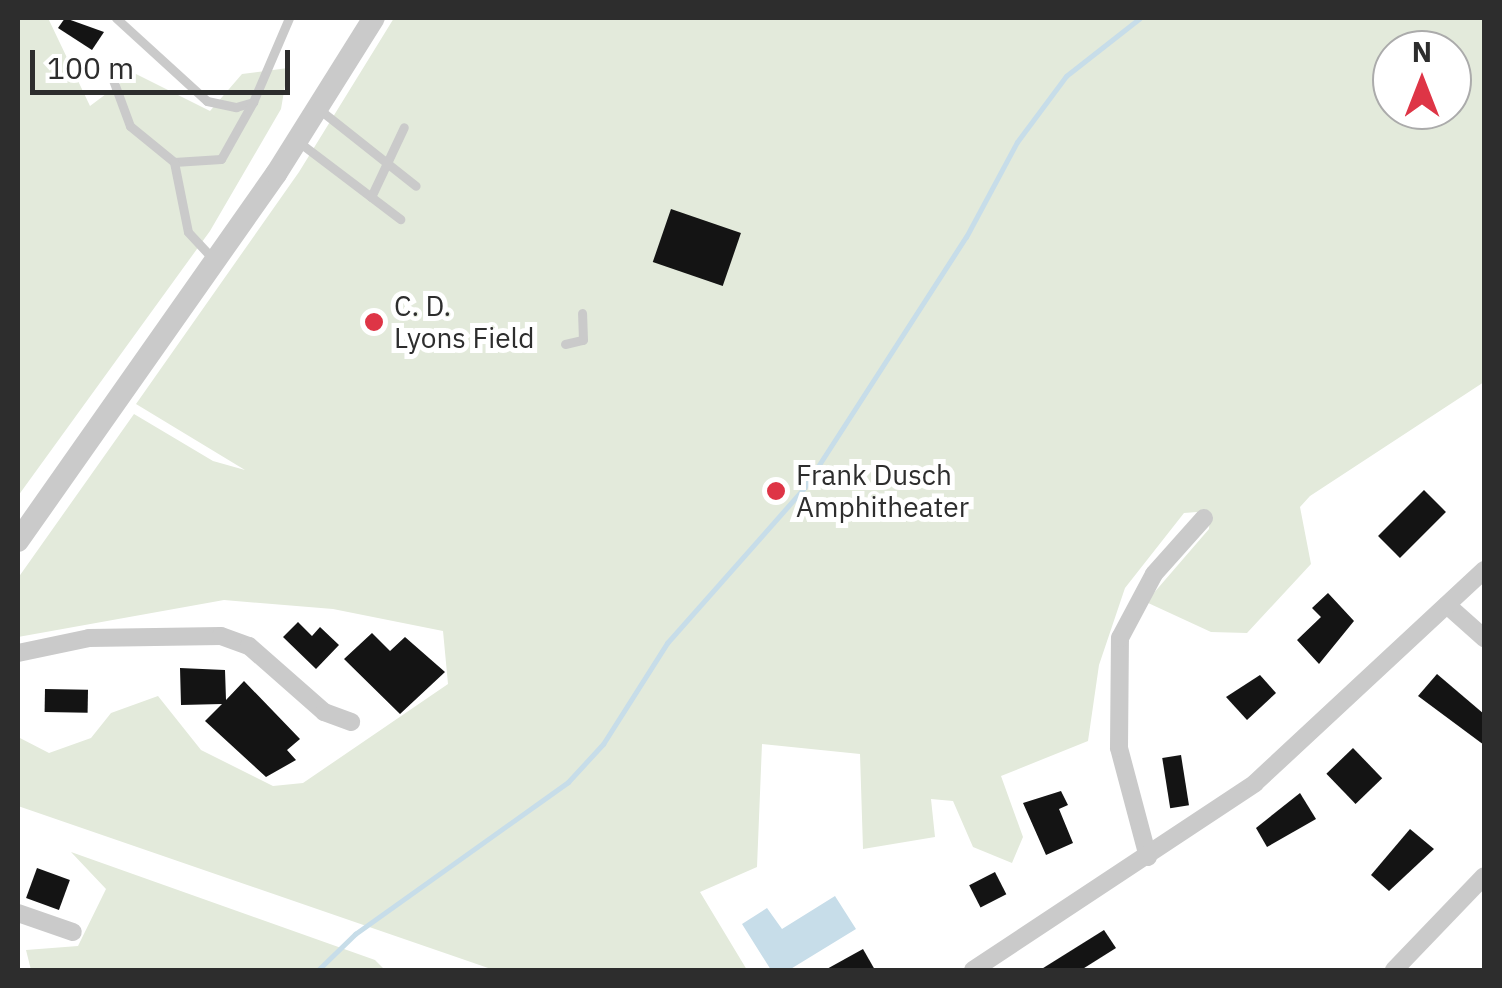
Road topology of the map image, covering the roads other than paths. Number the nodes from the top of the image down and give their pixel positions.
1 (116, 18) edge
2 (289, 18) edge
3 (374, 18) edge
4 (113, 80) dead end
5 (253, 102) junction
6 (318, 109) junction
7 (404, 127) dead end
8 (298, 141) junction
9 (174, 162) junction
10 (390, 166) junction
11 (416, 186) dead end
12 (370, 197) junction
13 (400, 219) dead end
14 (215, 261) junction
15 (582, 313) dead end
16 (565, 344) dead end
17 (1204, 518) dead end
18 (18, 541) edge
19 (1484, 570) edge
20 (1447, 605) junction
21 (1484, 638) edge
22 (18, 653) edge
23 (352, 722) dead end
24 (1148, 857) junction
25 (1484, 876) edge
26 (18, 913) edge
27 (72, 932) dead end
28 (974, 970) edge
29 (1394, 970) edge

1 - 5 lane
2 - 5 lane
3 - 6 street
4 - 9 lane
5 - 9 lane
6 - 8 street
6 - 10 lane
7 - 10 lane
8 - 12 lane
8 - 14 street
9 - 14 lane
10 - 11 lane
10 - 12 lane
12 - 13 lane
14 - 18 street
15 - 16 lane
17 - 24 street
19 - 20 street
20 - 21 street
20 - 24 street
22 - 23 street
24 - 28 street
25 - 29 street
26 - 27 street

